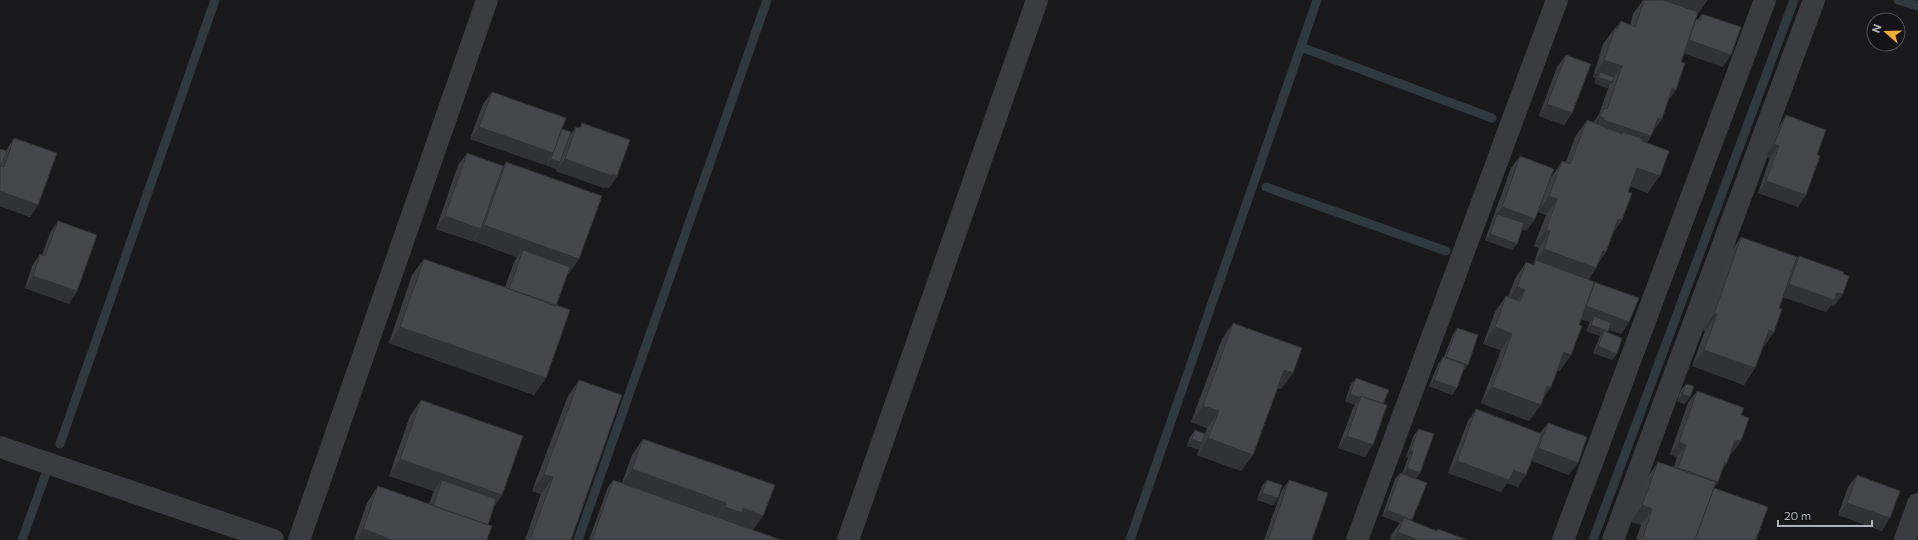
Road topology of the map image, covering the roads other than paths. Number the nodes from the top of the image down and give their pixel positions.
1 (487, 0) edge
2 (1037, 0) edge
3 (1557, 0) edge
4 (1765, 0) edge
5 (1814, 0) edge
6 (0, 446) edge
7 (1918, 504) edge
8 (273, 540) edge
9 (299, 540) edge
10 (848, 540) edge
11 (1357, 540) edge
12 (1563, 540) edge
13 (1613, 540) edge
14 (1905, 540) edge

1 - 9 street
2 - 10 street
3 - 11 street
4 - 12 street
5 - 13 street
6 - 8 street
7 - 14 street

